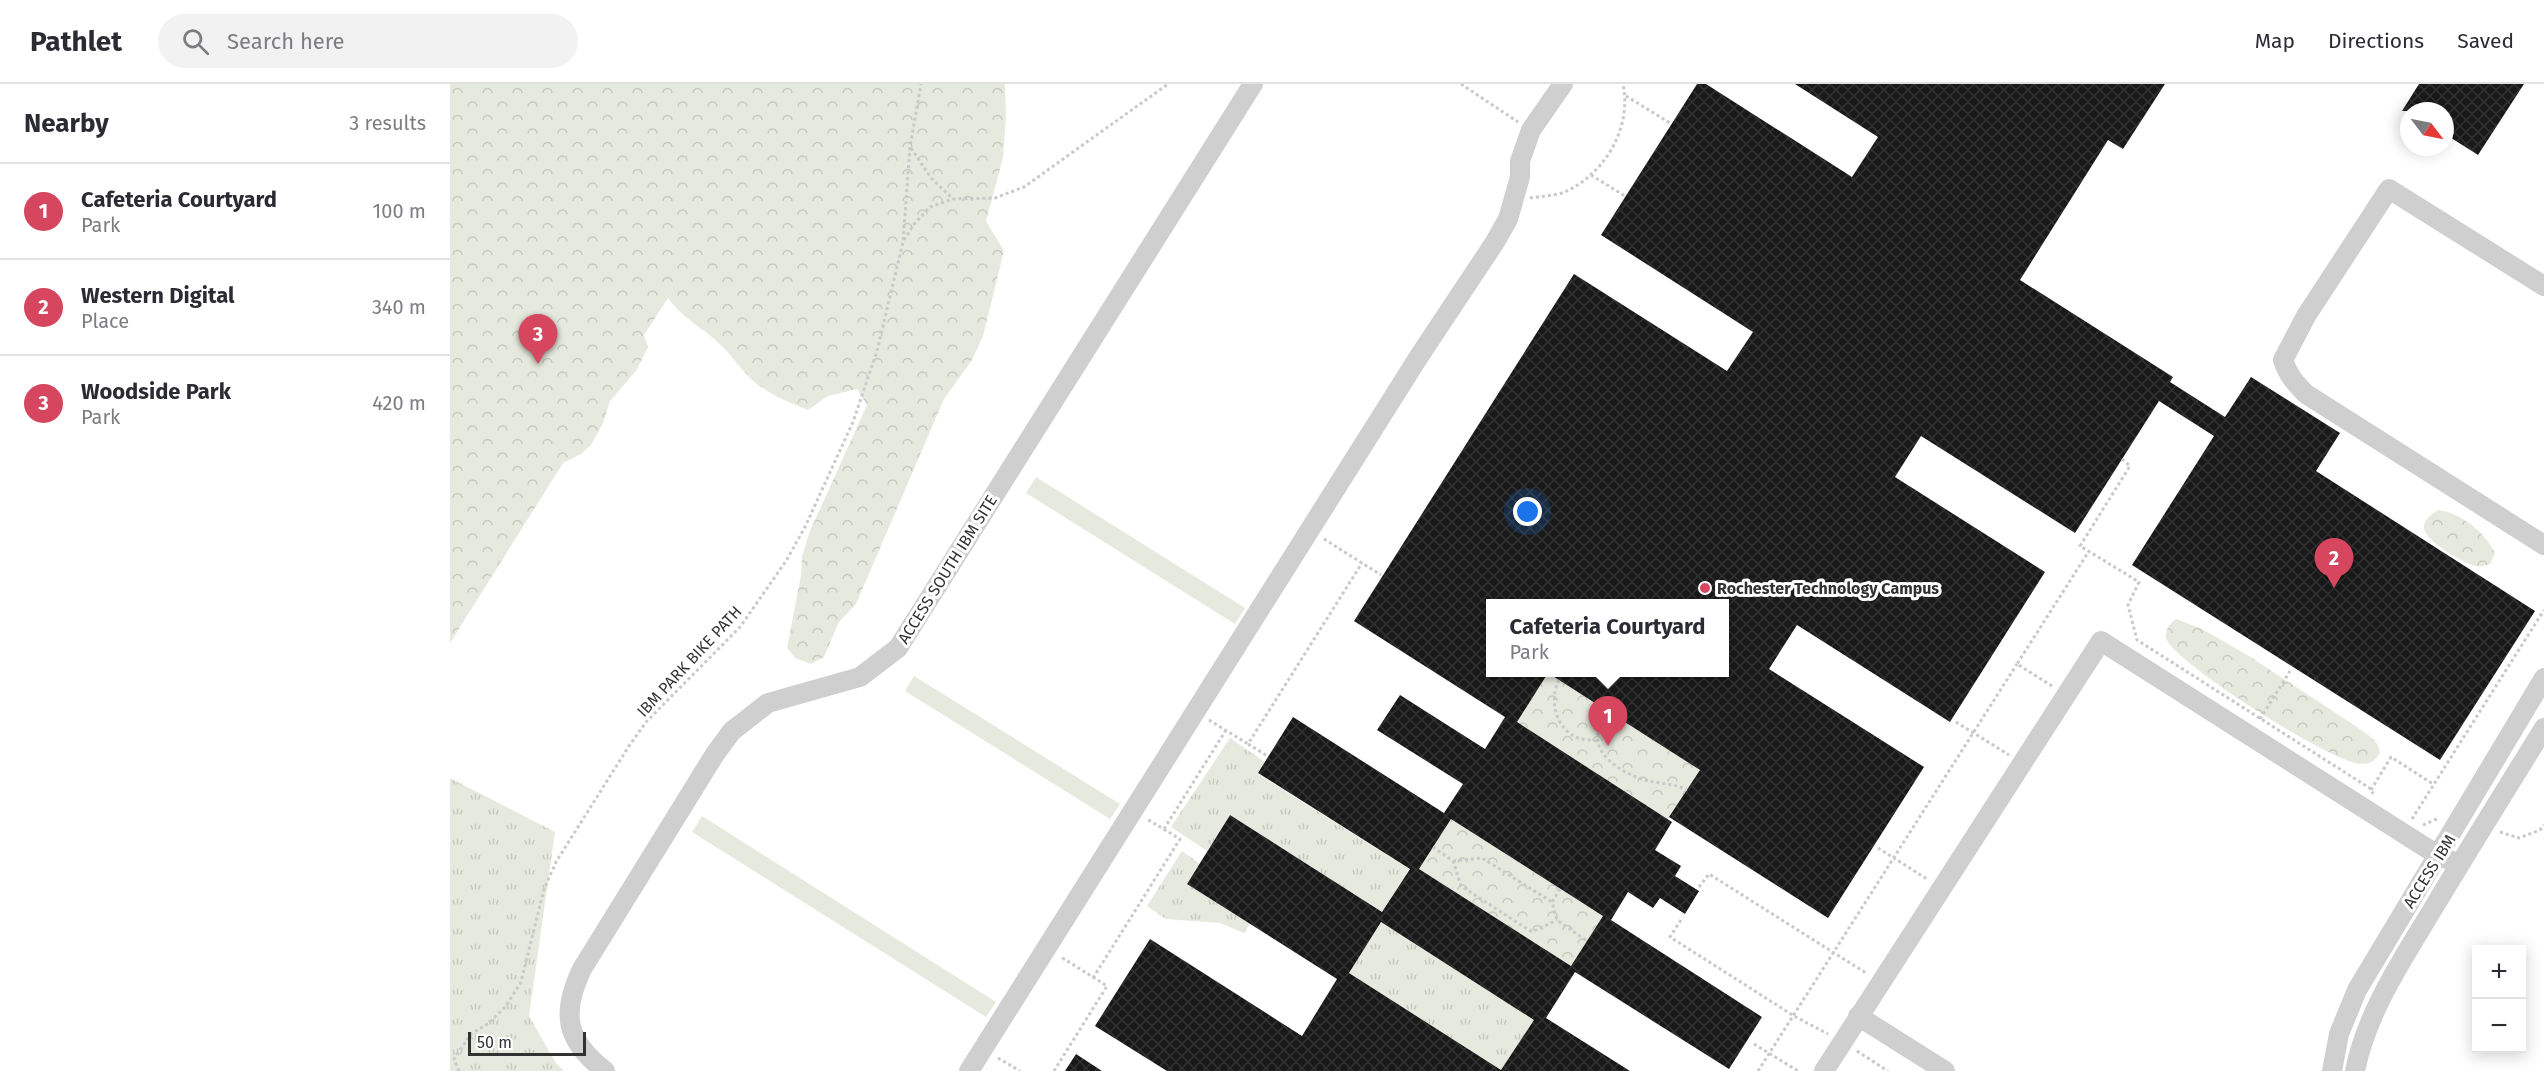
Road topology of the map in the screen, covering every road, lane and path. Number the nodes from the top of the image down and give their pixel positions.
1 (921, 84) edge
2 (1168, 84) edge
3 (1253, 84) edge
4 (1461, 84) edge
5 (1563, 84) edge
6 (1623, 84) edge
7 (1626, 96) junction
8 (1670, 123) dead end
9 (1531, 130) junction
10 (910, 147) junction
11 (1591, 175) junction
12 (1514, 196) junction
13 (1625, 196) dead end
14 (954, 199) junction
15 (903, 242) junction
16 (2544, 286) edge
17 (2122, 459) dead end
18 (1310, 530) junction
19 (2544, 544) edge
20 (2089, 551) junction
21 (1362, 563) junction
22 (1381, 575) dead end
23 (2544, 610) edge
24 (2017, 664) junction
25 (2290, 671) dead end
26 (2544, 678) edge
27 (1559, 680) dead end
28 (2066, 695) junction
29 (1196, 711) junction
30 (1610, 712) dead end
31 (2260, 718) junction
32 (1956, 722) dead end
33 (2544, 728) edge
34 (1226, 730) junction
35 (1973, 733) junction
36 (2250, 735) junction
37 (1598, 741) junction
38 (1248, 744) junction
39 (1266, 755) dead end
40 (2022, 763) junction
41 (2433, 784) junction
42 (2372, 789) junction
43 (1687, 790) dead end
44 (2360, 806) junction
45 (2403, 833) junction
46 (1432, 847) dead end
47 (1878, 849) dead end
48 (2439, 856) junction
49 (1894, 858) junction
50 (1454, 861) junction
51 (2460, 864) junction
52 (1699, 887) dead end
53 (1560, 889) dead end
54 (1942, 889) junction
55 (1552, 902) junction
56 (1557, 920) junction
57 (1681, 920) dead end
58 (1587, 941) dead end
59 (1046, 948) junction
60 (1834, 953) junction
61 (1093, 978) junction
62 (1880, 982) junction
63 (1794, 1016) junction
64 (1858, 1016) junction
65 (1754, 1044) dead end
66 (1770, 1053) junction
67 (459, 1071) edge
68 (605, 1071) edge
69 (969, 1071) edge
70 (1054, 1071) edge
71 (1758, 1071) edge
72 (1798, 1071) edge
73 (1824, 1071) edge
74 (1945, 1071) edge
75 (2332, 1071) edge
76 (2355, 1071) edge

1 - 10 path
2 - 14 path
3 - 68 street, ACCESS SOUTH IBM SITE
4 - 9 path
5 - 9 street
6 - 7 path
7 - 8 path
7 - 11 path
9 - 12 street
10 - 14 path
10 - 15 path
11 - 12 path
11 - 13 path
12 - 18 street
14 - 15 path
15 - 67 path, IBM PARK BIKE PATH
16 - 19 street
17 - 20 path
18 - 21 path
18 - 29 street
20 - 24 path
20 - 31 path
21 - 22 path
21 - 38 path
23 - 41 path
24 - 28 path
24 - 35 path
25 - 31 path
26 - 48 street, ACCESS IBM
27 - 37 path
28 - 36 street
28 - 40 street
29 - 34 path
29 - 59 street
30 - 37 path
31 - 36 path
31 - 42 path
32 - 35 path
33 - 51 street, ACCESS IBM
34 - 38 path
34 - 61 path
35 - 40 path
35 - 49 path
36 - 44 street
37 - 43 path
38 - 39 path
40 - 54 street
41 - 42 path
41 - 45 path
42 - 44 path
44 - 45 street
45 - 48 street
46 - 50 path
47 - 49 path
48 - 51 street
48 - 75 street, ACCESS IBM
49 - 54 path
49 - 60 path
50 - 55 path
50 - 56 path
51 - 76 street, ACCESS IBM
52 - 60 path
53 - 55 path
54 - 62 street
55 - 56 path
56 - 58 path
57 - 63 path
59 - 61 path
59 - 69 street
60 - 62 path
60 - 63 path
61 - 70 path
62 - 64 street
63 - 66 path
64 - 73 street
64 - 74 street
65 - 66 path
66 - 71 path
66 - 72 path

